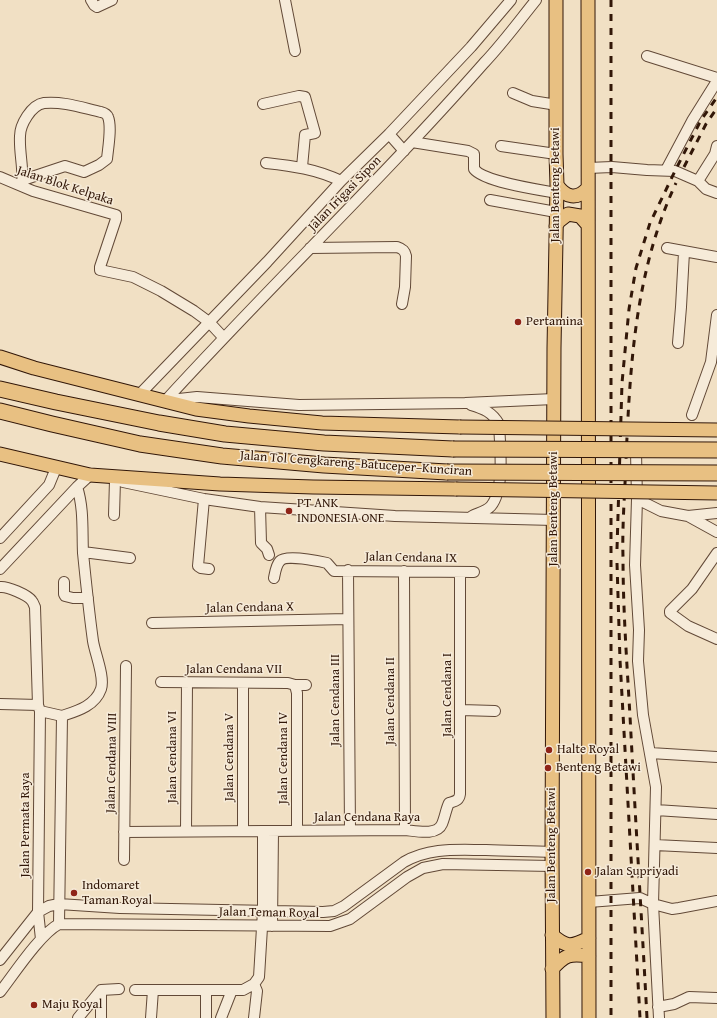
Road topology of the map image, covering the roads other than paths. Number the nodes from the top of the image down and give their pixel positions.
1 (91, 0) edge
2 (112, 0) edge
3 (285, 0) edge
4 (511, 0) edge
5 (536, 0) edge
6 (556, 0) edge
7 (588, 0) edge
8 (295, 51) dead end
9 (647, 56) dead end
10 (717, 78) edge
11 (717, 81) edge
12 (513, 93) dead end
13 (263, 104) dead end
14 (557, 105) junction
15 (390, 136) junction
16 (412, 142) junction
17 (501, 146) dead end
18 (717, 146) edge
19 (403, 149) junction
20 (556, 154) junction
21 (266, 163) dead end
22 (302, 167) junction
23 (588, 168) junction
24 (666, 170) junction
25 (0, 177) edge
26 (341, 181) junction
27 (698, 181) junction
28 (22, 183) junction
29 (588, 188) junction
30 (557, 189) junction
31 (717, 193) edge
32 (490, 200) dead end
33 (556, 212) junction
34 (588, 225) junction
35 (556, 226) junction
36 (310, 248) junction
37 (667, 248) dead end
38 (684, 252) junction
39 (717, 257) edge
40 (402, 304) dead end
41 (717, 315) edge
42 (209, 323) junction
43 (222, 337) junction
44 (678, 343) dead end
45 (0, 357) edge
46 (714, 362) edge
47 (0, 390) edge
48 (140, 395) junction
49 (554, 399) junction
50 (166, 400) junction
51 (466, 403) junction
52 (0, 411) edge
53 (692, 415) dead end
54 (717, 430) edge
55 (717, 450) edge
56 (636, 452) dead end
57 (0, 454) edge
58 (60, 469) junction
59 (717, 473) edge
60 (87, 475) junction
61 (114, 480) junction
62 (77, 487) junction
63 (717, 493) edge
64 (204, 499) junction
65 (637, 499) junction
66 (260, 507) junction
67 (717, 513) edge
68 (114, 515) dead end
69 (688, 516) junction
70 (470, 517) junction
71 (554, 520) junction
72 (717, 532) edge
73 (0, 538) edge
74 (83, 552) junction
75 (717, 553) edge
76 (269, 555) dead end
77 (130, 558) dead end
78 (0, 569) edge
79 (209, 569) dead end
80 (348, 570) junction
81 (404, 571) junction
82 (460, 572) junction
83 (474, 572) dead end
84 (274, 578) dead end
85 (64, 582) dead end
86 (0, 587) edge
87 (88, 598) junction
88 (348, 619) junction
89 (152, 623) dead end
90 (717, 639) edge
91 (126, 666) dead end
92 (161, 682) dead end
93 (187, 682) junction
94 (243, 682) junction
95 (296, 685) junction
96 (306, 685) dead end
97 (0, 704) edge
98 (39, 708) junction
99 (461, 710) junction
100 (495, 711) dead end
101 (62, 716) junction
102 (650, 753) junction
103 (717, 757) edge
104 (446, 810) joint
105 (656, 810) junction
106 (717, 814) edge
107 (350, 830) junction
108 (405, 830) junction
109 (186, 831) junction
110 (243, 831) junction
111 (268, 831) junction
112 (297, 831) junction
113 (124, 832) junction
114 (655, 845) junction
115 (717, 848) edge
116 (512, 851) junction
117 (552, 852) junction
118 (124, 860) dead end
119 (512, 866) junction
120 (552, 866) junction
121 (717, 901) edge
122 (589, 902) junction
123 (59, 904) junction
124 (653, 904) junction
125 (268, 911) junction
126 (38, 912) junction
127 (323, 912) junction
128 (59, 924) junction
129 (267, 926) junction
130 (322, 927) junction
131 (552, 935) junction
132 (589, 938) junction
133 (41, 939) junction
134 (589, 956) junction
135 (0, 960) edge
136 (552, 969) junction
137 (254, 984) junction
138 (101, 990) junction
139 (119, 990) dead end
140 (135, 990) dead end
141 (152, 990) junction
142 (206, 990) junction
143 (232, 990) junction
144 (0, 992) edge
145 (717, 998) edge
146 (658, 1007) junction
147 (78, 1018) edge
148 (101, 1018) edge
149 (151, 1018) edge
150 (206, 1018) edge
151 (221, 1018) edge
152 (254, 1018) edge
153 (553, 1018) edge
154 (589, 1018) edge
155 (659, 1018) edge

1 - 2 street
3 - 8 street
4 - 15 street, Jalan Irigasi Sipon
5 - 16 street, Jalan Irigasi Sipon
6 - 14 main road, Jalan Benteng Betawi
7 - 23 main road
9 - 10 street
11 - 24 street
12 - 14 street
13 - 22 street
14 - 20 main road, Jalan Benteng Betawi
15 - 19 street
15 - 26 street, Jalan Irigasi Sipon
16 - 19 street, Jalan Irigasi Sipon
16 - 30 street
17 - 20 street
18 - 27 street
19 - 36 street, Jalan Irigasi Sipon
20 - 30 main road, Jalan Benteng Betawi
21 - 22 street
22 - 26 street
23 - 24 street
23 - 29 main road
24 - 27 street
25 - 28 street, Jalan Blok Kelpaka
26 - 42 street, Jalan Irigasi Sipon
27 - 31 street
28 - 28 street
28 - 42 street, Jalan Blok Kelpaka
29 - 30 main road
29 - 34 main road
30 - 33 main road, Jalan Benteng Betawi
32 - 33 street
33 - 35 main road, Jalan Benteng Betawi
34 - 35 main road
34 - 122 main road
35 - 49 main road, Jalan Benteng Betawi
36 - 40 street
36 - 43 street, Jalan Irigasi Sipon
37 - 38 street
38 - 39 street
38 - 44 street
41 - 46 street
42 - 43 street, Jalan Blok Kelpaka
42 - 48 street, Jalan Irigasi Sipon
43 - 50 street, Jalan Irigasi Sipon
45 - 48 main road
46 - 53 street
47 - 55 highway, Jalan Tol Cengkareng–Batuceper–Kunciran, bridge
48 - 50 main road
49 - 51 street
49 - 71 main road, Jalan Benteng Betawi
50 - 51 street
50 - 54 main road, bridge
51 - 70 street
52 - 59 highway, Jalan Tol Cengkareng–Batuceper–Kunciran, bridge
56 - 65 street
57 - 58 main road
58 - 60 main road
58 - 73 street
60 - 61 street
60 - 62 street
60 - 63 main road, bridge
61 - 64 street
61 - 68 street
62 - 74 street
62 - 78 street
64 - 66 street
64 - 79 street
65 - 69 street
65 - 102 street
66 - 70 street
66 - 76 street
67 - 69 street
69 - 72 street
70 - 71 street
71 - 117 main road, Jalan Benteng Betawi
74 - 77 street
74 - 87 street
75 - 90 street
80 - 81 street, Jalan Cendana IX
80 - 84 street, Jalan Cendana IX
80 - 88 street, Jalan Cendana III
81 - 82 street, Jalan Cendana IX
81 - 108 street, Jalan Cendana II
82 - 83 street, Jalan Cendana IX
82 - 99 street, Jalan Cendana I
85 - 87 street
86 - 98 street, Jalan Permata Raya
87 - 101 street
88 - 89 street, Jalan Cendana X
88 - 107 street, Jalan Cendana III
91 - 113 street, Jalan Cendana VIII
92 - 93 street, Jalan Cendana VII
93 - 94 street, Jalan Cendana VII
93 - 109 street, Jalan Cendana VI
94 - 95 street, Jalan Cendana VII
94 - 110 street, Jalan Cendana V
95 - 96 street, Jalan Cendana VII
95 - 112 street, Jalan Cendana IV
97 - 98 street
98 - 101 street
98 - 126 street, Jalan Permata Raya
99 - 100 street
99 - 104 street, Jalan Cendana I
101 - 123 street
102 - 103 street
102 - 105 street
104 - 108 street, Jalan Cendana Raya
105 - 106 street
105 - 114 street
107 - 108 street, Jalan Cendana Raya
107 - 112 street, Jalan Cendana Raya
109 - 110 street, Jalan Cendana Raya
109 - 113 street, Jalan Cendana Raya
110 - 111 street, Jalan Cendana Raya
111 - 112 street, Jalan Cendana Raya
111 - 125 street
113 - 118 street, Jalan Cendana VIII
114 - 115 street
114 - 124 street
116 - 117 street, Jalan Teman Royal
116 - 119 street
116 - 127 street, Jalan Teman Royal
117 - 120 main road, Jalan Benteng Betawi
119 - 120 street, Jalan Teman Royal
119 - 130 street, Jalan Teman Royal
120 - 131 main road, Jalan Benteng Betawi
121 - 124 street
122 - 124 street
122 - 132 main road
123 - 125 street, Jalan Teman Royal
123 - 126 street, Jalan Teman Royal
123 - 128 street
124 - 146 street
125 - 127 street, Jalan Teman Royal
125 - 129 street
126 - 133 street, Jalan Permata Raya
126 - 135 street, Jalan Teman Royal
127 - 130 street
128 - 129 street, Jalan Teman Royal
128 - 133 street
129 - 130 street, Jalan Teman Royal
129 - 137 street
131 - 132 main road
131 - 136 main road, Jalan Benteng Betawi
132 - 134 main road
133 - 144 street
134 - 136 main road
134 - 154 main road
136 - 153 main road, Jalan Benteng Betawi
137 - 143 street
137 - 152 street
138 - 139 street
138 - 147 street
138 - 148 street
140 - 141 street
141 - 142 street
141 - 149 street
142 - 143 street
142 - 150 street
143 - 151 street
145 - 146 street
146 - 155 street

